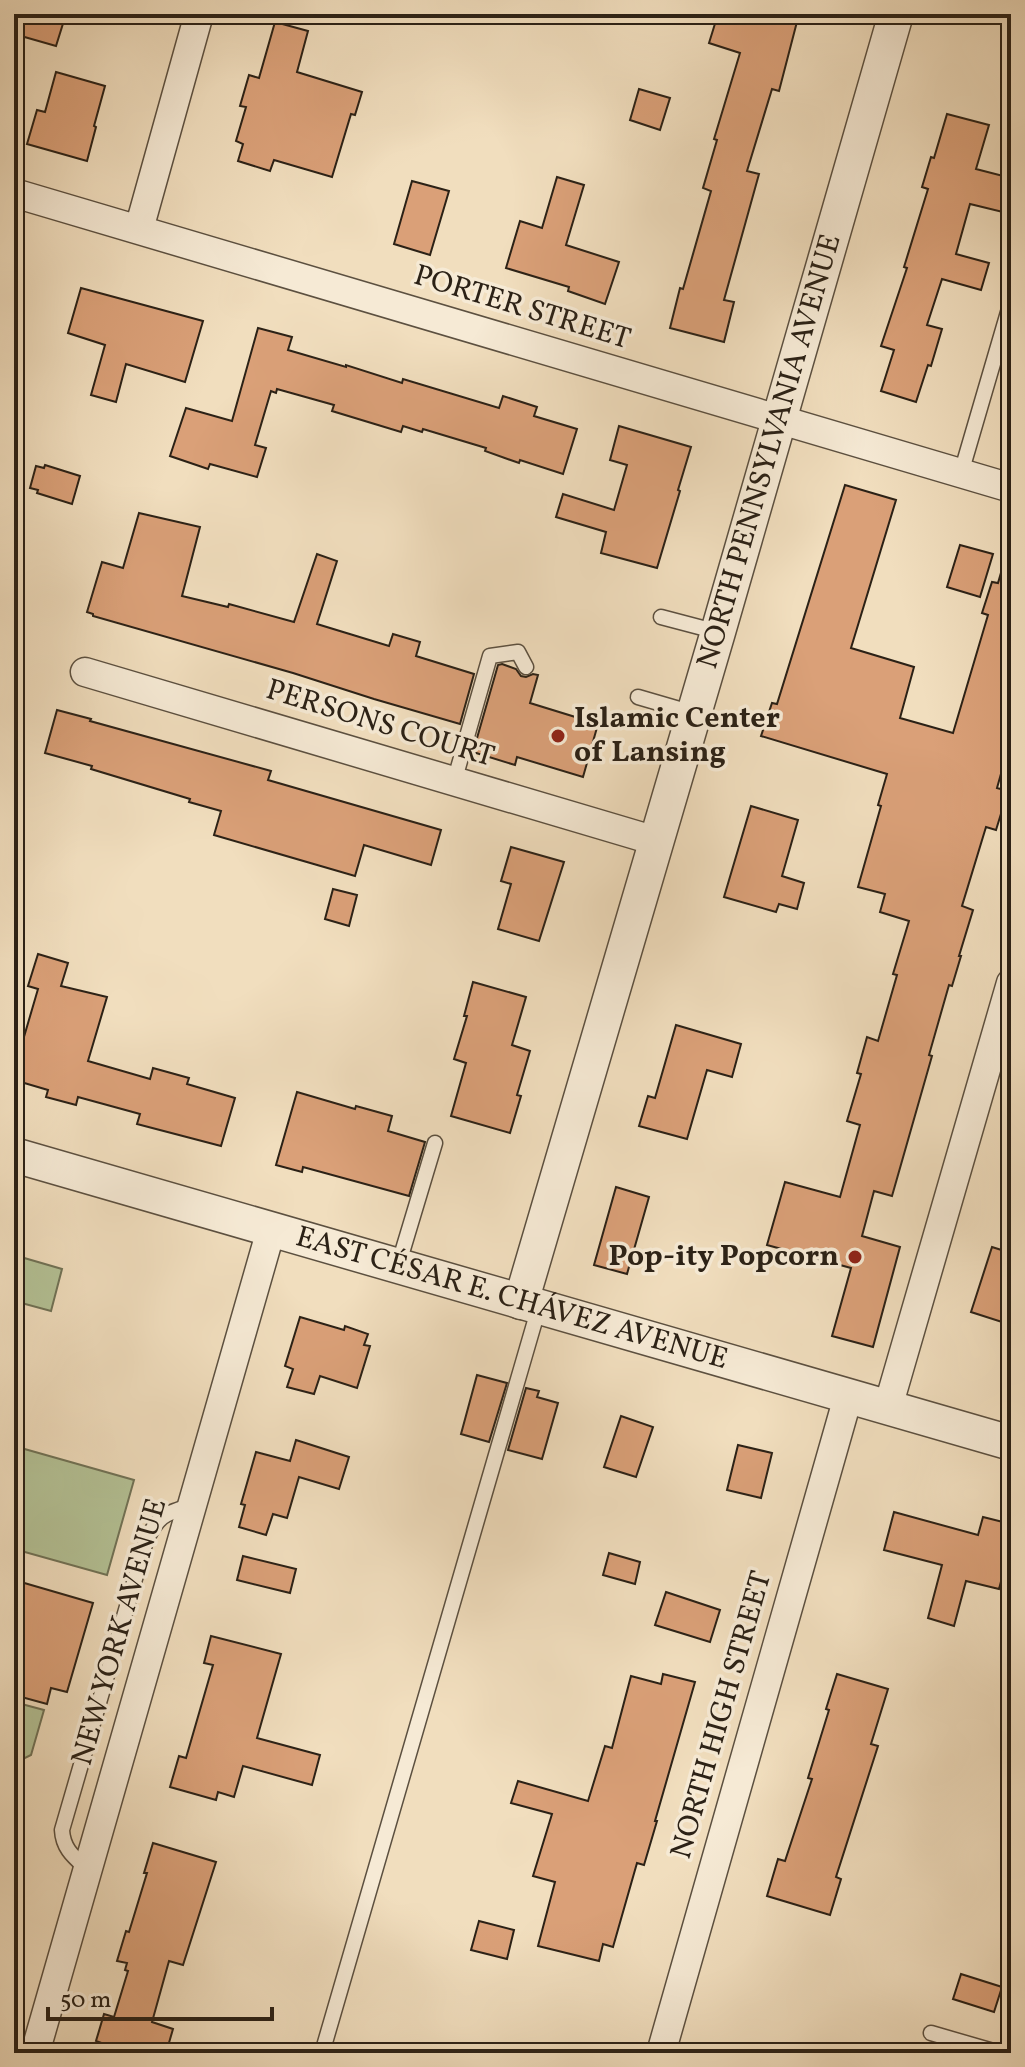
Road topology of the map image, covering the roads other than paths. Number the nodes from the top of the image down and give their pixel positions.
1 (199, 14) edge
2 (896, 14) edge
3 (14, 193) edge
4 (139, 229) junction
5 (1011, 302) edge
6 (779, 419) junction
7 (961, 473) junction
8 (1011, 488) edge
9 (661, 617) dead end
10 (718, 632) junction
11 (526, 667) dead end
12 (85, 672) dead end
13 (638, 697) dead end
14 (694, 713) junction
15 (454, 782) junction
16 (656, 841) junction
17 (1011, 983) edge
18 (435, 1143) dead end
19 (14, 1155) edge
20 (271, 1230) junction
21 (398, 1267) junction
22 (530, 1304) junction
23 (848, 1397) junction
24 (888, 1407) junction
25 (1011, 1443) edge
26 (931, 2033) dead end
27 (35, 2053) edge
28 (322, 2053) edge
29 (661, 2053) edge
30 (1000, 2053) edge

1 - 4 street
2 - 6 street, NORTH PENNSYLVANIA AVENUE
3 - 4 street, PORTER STREET
4 - 6 street, PORTER STREET
5 - 7 lane
6 - 7 street, PORTER STREET
6 - 10 street, NORTH PENNSYLVANIA AVENUE
7 - 8 street, PORTER STREET
9 - 10 lane
10 - 14 street, NORTH PENNSYLVANIA AVENUE
11 - 15 lane
12 - 15 street, PERSONS COURT
13 - 14 lane
14 - 16 street, NORTH PENNSYLVANIA AVENUE
15 - 16 street, PERSONS COURT
16 - 22 street, NORTH PENNSYLVANIA AVENUE
17 - 24 street
18 - 21 lane
19 - 20 street, EAST CÉSAR E. CHÁVEZ AVENUE
20 - 21 street, EAST CÉSAR E. CHÁVEZ AVENUE
20 - 27 street, NEW YORK AVENUE
21 - 22 street, EAST CÉSAR E. CHÁVEZ AVENUE
22 - 23 street, EAST CÉSAR E. CHÁVEZ AVENUE
22 - 28 lane
23 - 24 street, EAST CÉSAR E. CHÁVEZ AVENUE
23 - 29 street, NORTH HIGH STREET
24 - 25 street, EAST CÉSAR E. CHÁVEZ AVENUE
26 - 30 lane

